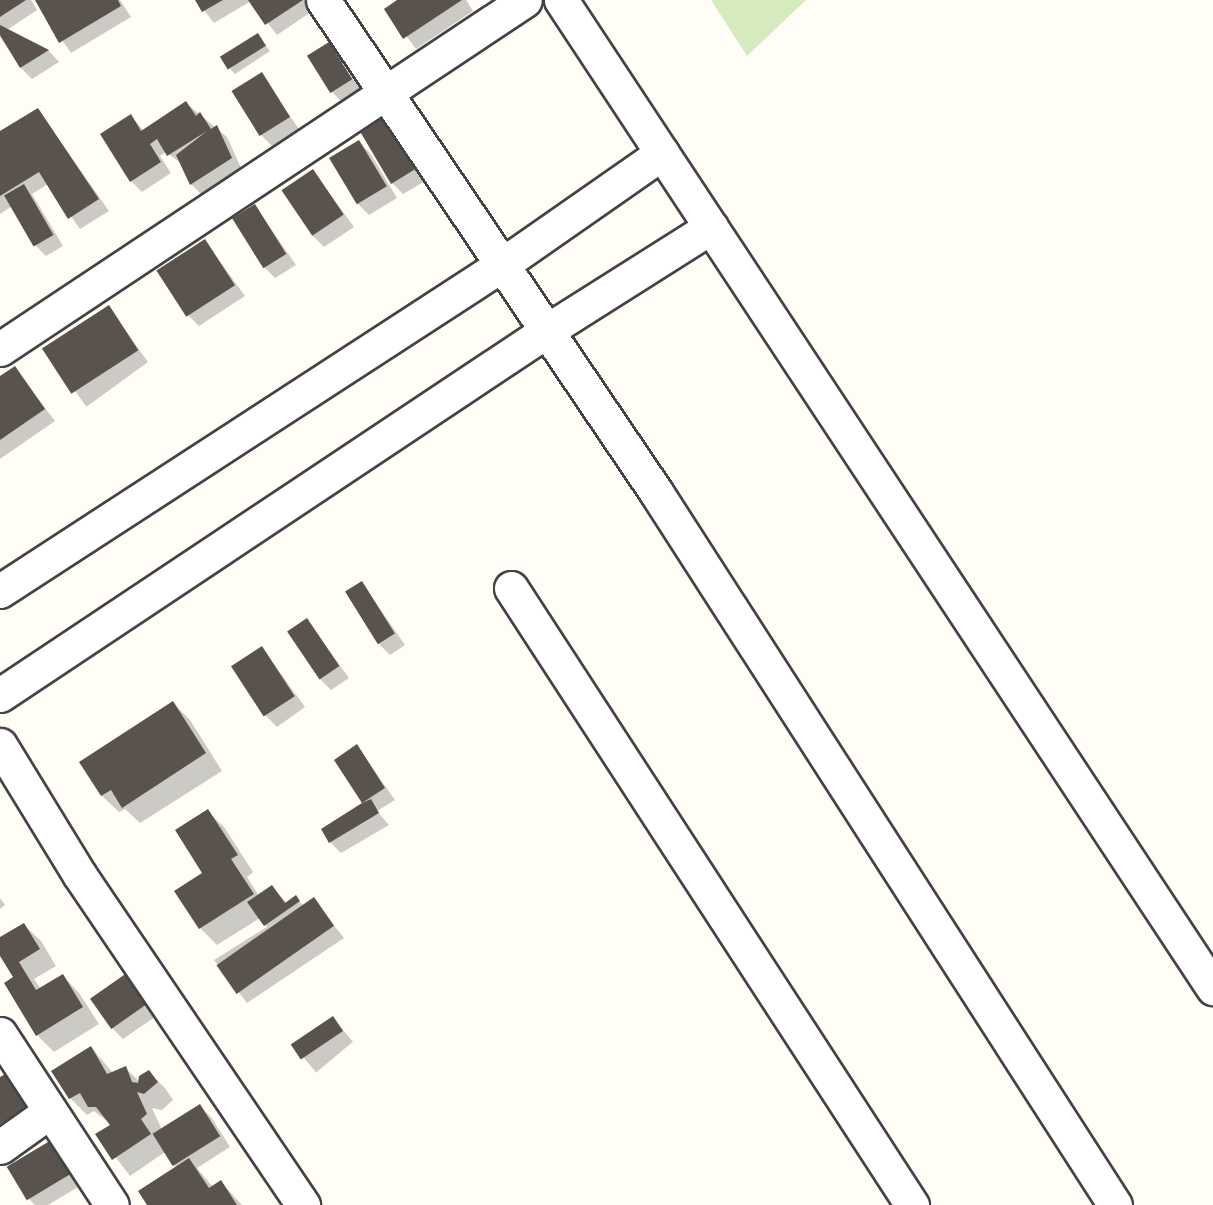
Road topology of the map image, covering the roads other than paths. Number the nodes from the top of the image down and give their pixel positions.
1 (323, 0) edge
2 (525, 0) edge
3 (561, 0) edge
4 (384, 95) junction
5 (662, 153) junction
6 (711, 227) junction
7 (503, 264) junction
8 (548, 330) junction
9 (0, 349) edge
10 (511, 588) dead end
11 (0, 591) edge
12 (0, 695) edge
13 (0, 745) edge
14 (1213, 988) edge
15 (0, 1034) edge
16 (49, 1112) junction
17 (0, 1147) edge
18 (112, 1205) edge
19 (303, 1205) edge
20 (912, 1205) edge
21 (1115, 1205) edge

1 - 4 street
2 - 4 street
3 - 5 street
4 - 7 street
4 - 9 street
5 - 6 street
5 - 7 street
6 - 8 street
6 - 14 street
7 - 8 street
7 - 11 street
8 - 12 street
8 - 21 street
10 - 20 street
13 - 19 street
15 - 16 street
16 - 17 street
16 - 18 street

